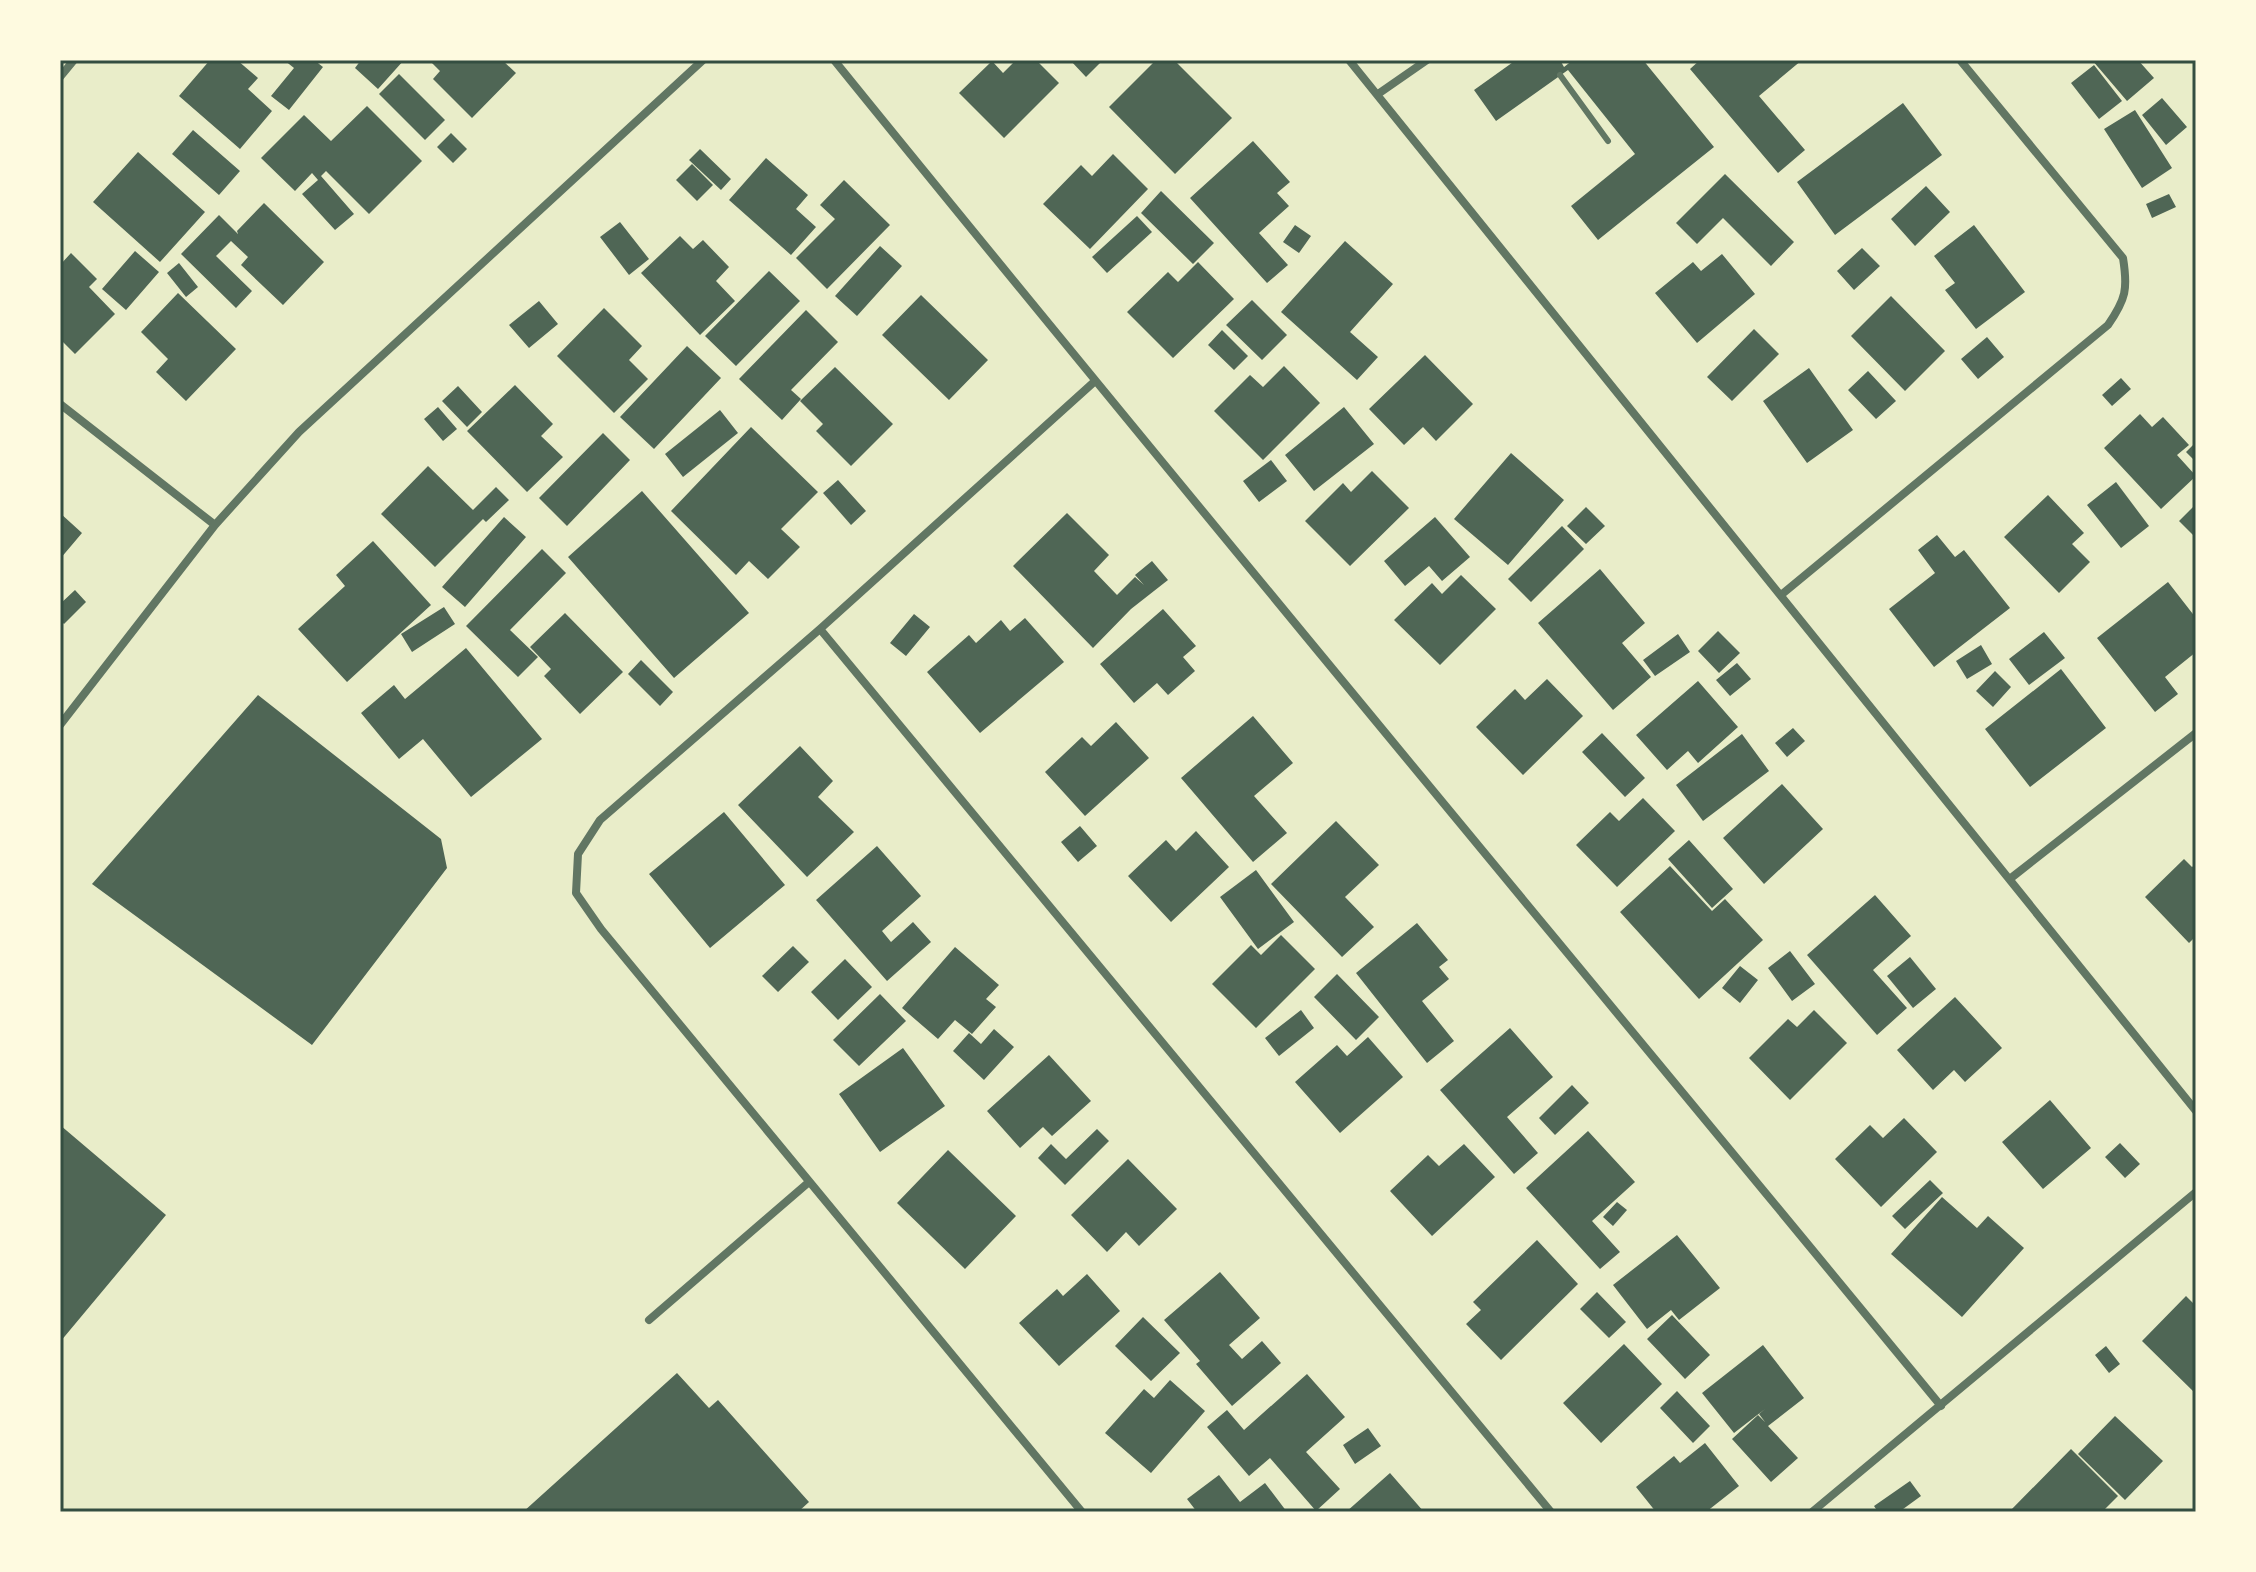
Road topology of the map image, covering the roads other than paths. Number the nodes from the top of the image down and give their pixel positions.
1 (74, 60) edge
2 (703, 60) edge
3 (834, 60) edge
4 (1349, 60) edge
5 (1427, 60) edge
6 (1960, 60) edge
7 (1560, 75) dead end
8 (60, 77) edge
9 (1378, 94) junction
10 (1608, 141) dead end
11 (1094, 382) junction
12 (60, 404) edge
13 (215, 525) junction
14 (1781, 595) junction
15 (820, 629) junction
16 (60, 725) edge
17 (2196, 733) edge
18 (2011, 878) junction
19 (2196, 1111) edge
20 (809, 1182) junction
21 (2196, 1192) edge
22 (649, 1320) dead end
23 (1941, 1406) junction
24 (1082, 1512) edge
25 (1551, 1512) edge
26 (1812, 1512) edge

1 - 8 street
2 - 13 street
3 - 11 street
4 - 9 street
5 - 9 street
6 - 14 street
7 - 10 lane
9 - 14 street
11 - 15 street
11 - 23 street
12 - 13 street
13 - 16 street
14 - 18 street
15 - 20 street
15 - 25 street
17 - 18 street
18 - 19 street
20 - 22 street
20 - 24 street
21 - 23 street
23 - 26 street

